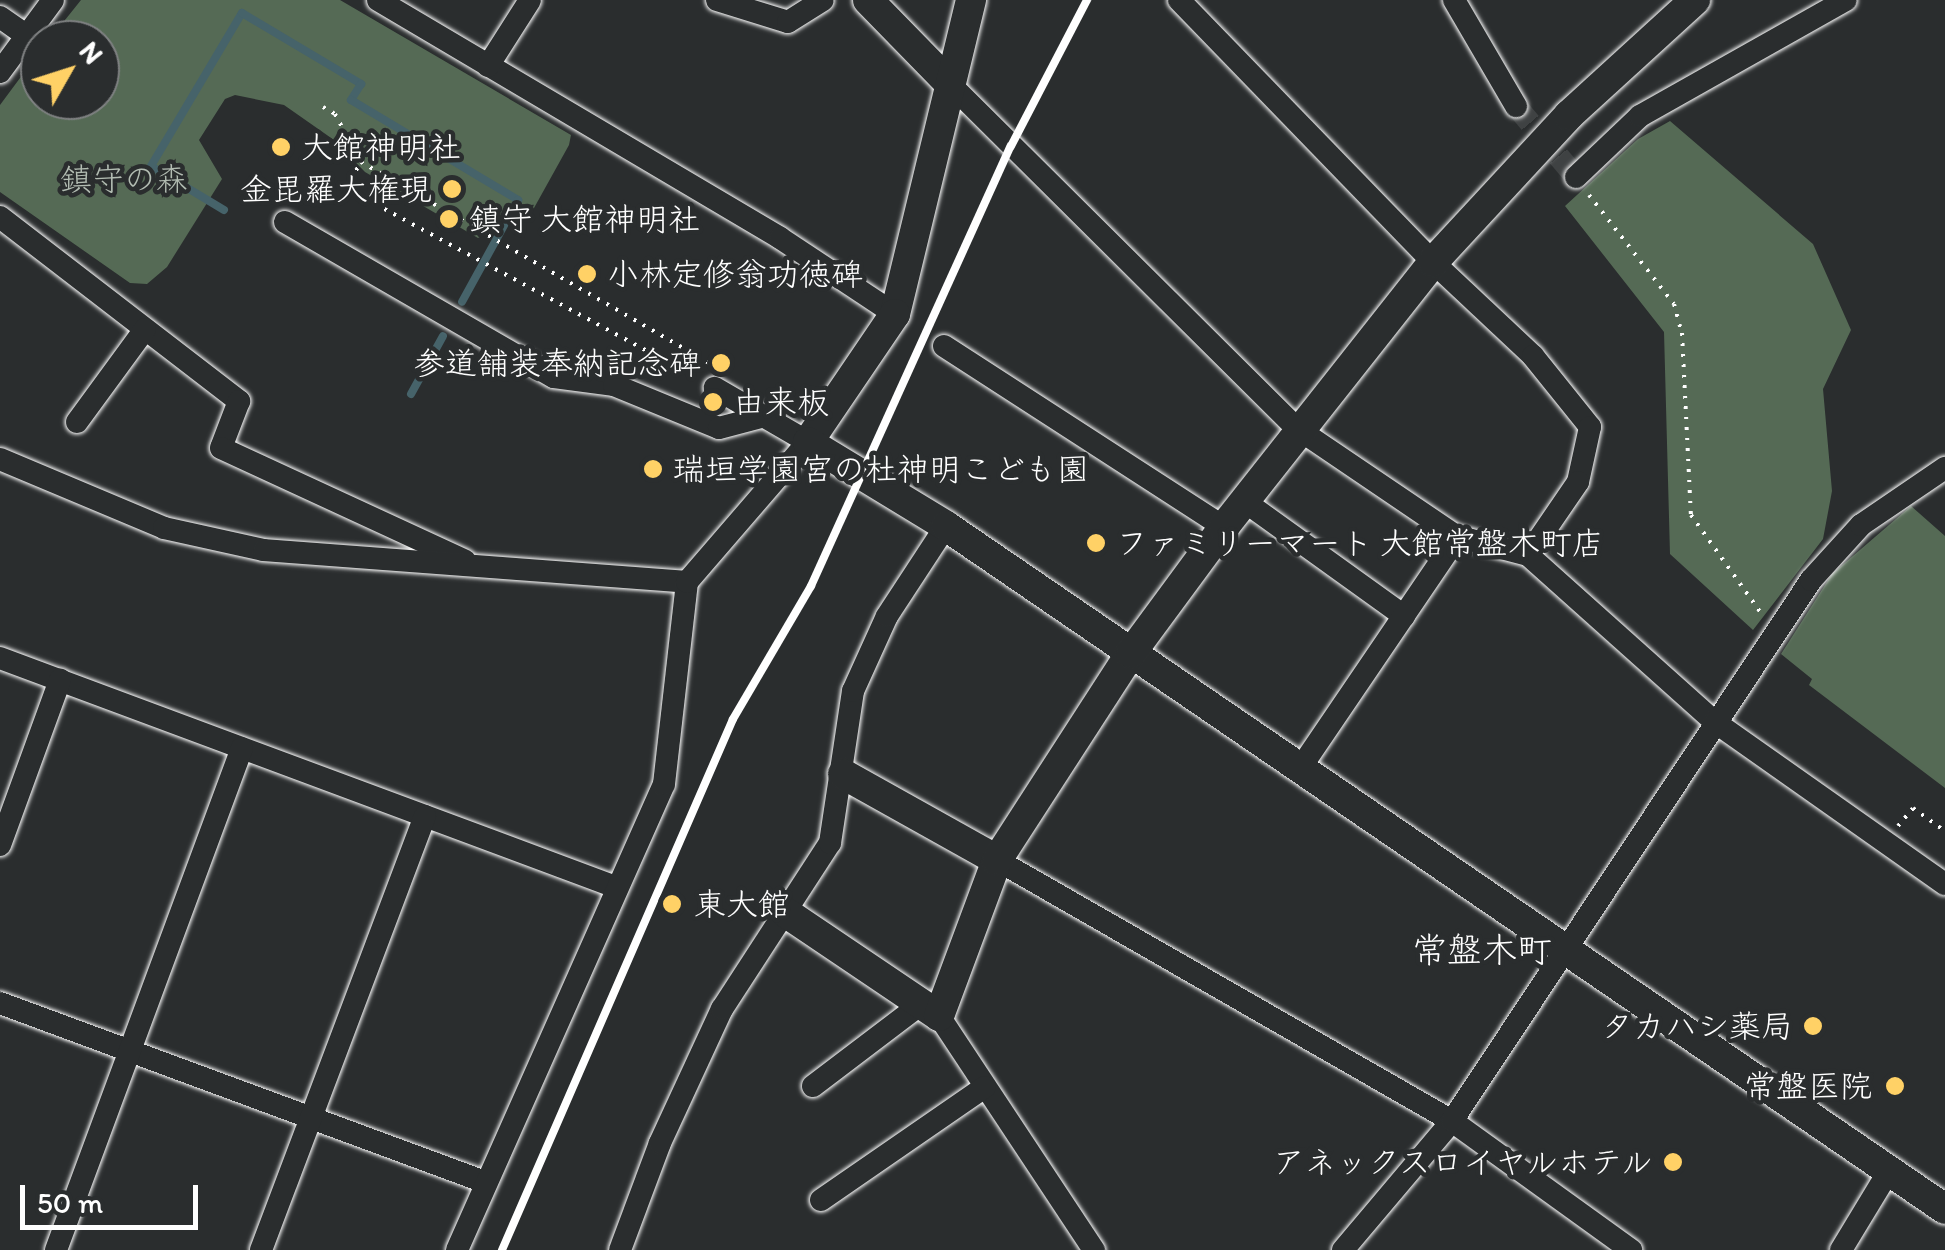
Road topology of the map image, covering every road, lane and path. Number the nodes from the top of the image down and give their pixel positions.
1 (53, 0) edge
2 (378, 0) edge
3 (530, 0) edge
4 (717, 0) edge
5 (823, 0) edge
6 (868, 0) edge
7 (971, 0) edge
8 (1454, 0) edge
9 (1695, 0) edge
10 (1846, 0) edge
11 (1185, 2) edge
12 (1817, 8) edge
13 (36, 20) edge
14 (20, 40) edge
15 (488, 66) junction
16 (0, 72) edge
17 (950, 83) junction
18 (323, 106) dead end
19 (1516, 106) tunnel mouth
20 (360, 162) junction
21 (1576, 178) joint
22 (329, 179) dead end
23 (345, 188) junction
24 (0, 217) edge
25 (286, 222) dead end
26 (1433, 262) junction
27 (895, 314) junction
28 (146, 328) junction
29 (944, 346) dead end
30 (716, 388) junction
31 (761, 417) junction
32 (77, 422) dead end
33 (1298, 429) junction
34 (808, 442) junction
35 (0, 459) edge
36 (1945, 468) edge
37 (1244, 501) junction
38 (946, 526) junction
39 (1224, 527) junction
40 (1458, 536) junction
41 (1528, 554) junction
42 (474, 566) junction
43 (686, 582) junction
44 (1404, 616) junction
45 (1776, 630) junction
46 (1131, 652) junction
47 (0, 658) edge
48 (60, 680) junction
49 (1715, 722) junction
50 (242, 748) junction
51 (1299, 770) junction
52 (843, 774) junction
53 (426, 816) junction
54 (1945, 831) edge
55 (1886, 842) junction
56 (0, 844) edge
57 (997, 860) junction
58 (1945, 884) edge
59 (614, 886) junction
60 (786, 912) junction
61 (1560, 952) junction
62 (0, 1003) edge
63 (930, 1010) junction
64 (130, 1050) junction
65 (813, 1086) dead end
66 (986, 1087) junction
67 (311, 1118) junction
68 (1452, 1121) junction
69 (1887, 1174) junction
70 (484, 1182) junction
71 (820, 1200) dead end
72 (1945, 1209) edge
73 (56, 1250) edge
74 (261, 1250) edge
75 (456, 1250) edge
76 (620, 1250) edge
77 (1094, 1250) edge
78 (1343, 1250) edge
79 (1631, 1250) edge
80 (1841, 1250) edge

1 - 13 street
2 - 15 street
3 - 15 street
4 - 5 street
6 - 17 street
7 - 17 street
8 - 19 street
9 - 26 street
10 - 12 street
11 - 26 street
12 - 21 street
14 - 16 street
15 - 27 street
17 - 27 street
17 - 33 street
18 - 20 path
20 - 23 path
20 - 30 path
21 - 45 path
22 - 23 path
23 - 30 path
24 - 28 street
25 - 31 street
26 - 33 street
26 - 41 street
27 - 34 street
28 - 32 street
28 - 42 street
29 - 39 street
30 - 31 street
31 - 34 street
33 - 37 street
33 - 40 street
34 - 38 street
34 - 43 street
35 - 42 street
36 - 45 street
37 - 39 street
37 - 44 street
38 - 46 street
38 - 52 street
39 - 46 street
40 - 41 street
40 - 44 street
41 - 49 street
42 - 43 street
43 - 59 street
44 - 51 street
45 - 49 street
46 - 51 street
46 - 57 street
47 - 48 street
48 - 50 street
48 - 56 street
49 - 55 street
49 - 61 street
50 - 53 street
50 - 64 street
51 - 61 street
52 - 57 street
52 - 60 street
53 - 59 street
53 - 67 street
54 - 55 path
55 - 58 street
57 - 63 street
57 - 68 street
59 - 70 street
60 - 63 street
60 - 76 street
61 - 68 street
61 - 69 street
62 - 64 street
63 - 65 street
63 - 66 street
64 - 67 street
64 - 73 street
66 - 71 street
66 - 77 street
67 - 70 street
67 - 74 street
68 - 78 street
68 - 79 street
69 - 72 street
69 - 80 street
70 - 75 street

